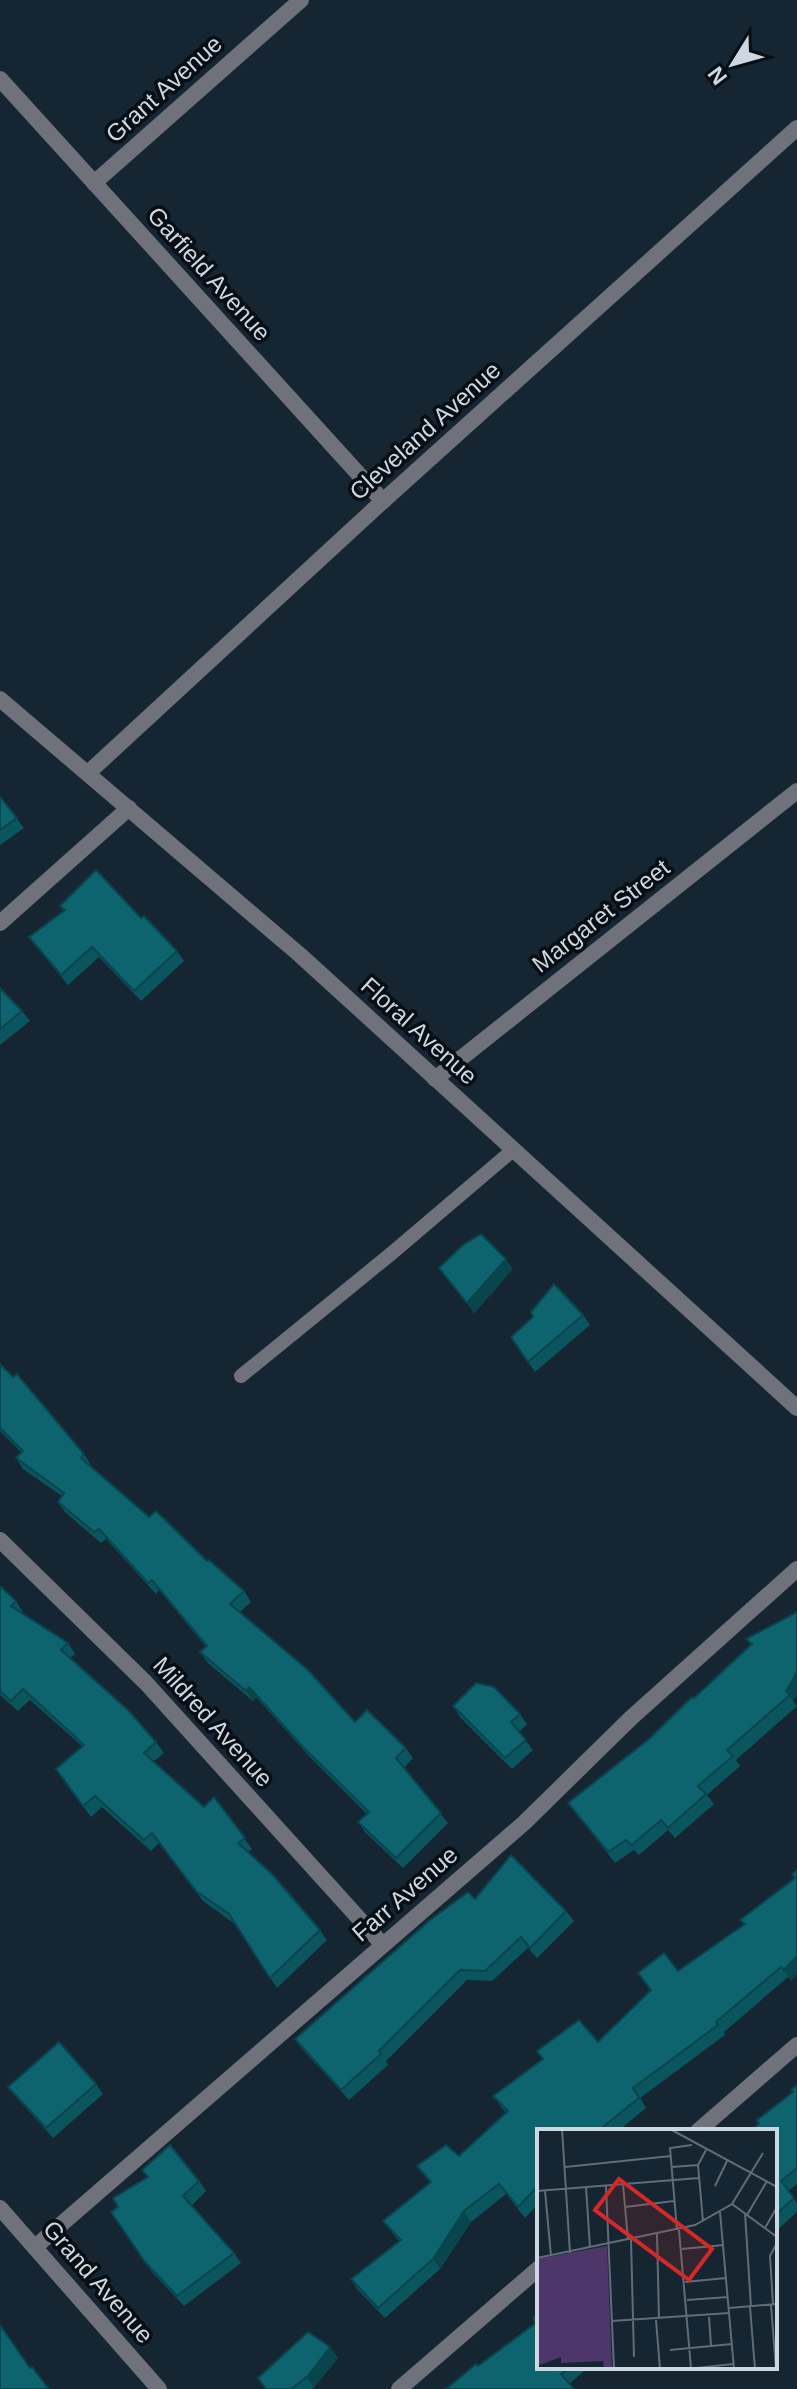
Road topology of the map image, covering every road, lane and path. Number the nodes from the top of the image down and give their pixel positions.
1 (301, 0) edge
2 (0, 79) edge
3 (797, 128) edge
4 (94, 183) junction
5 (383, 501) junction
6 (0, 699) edge
7 (88, 773) junction
8 (797, 791) edge
9 (129, 808) junction
10 (0, 923) edge
11 (435, 1079) junction
12 (513, 1150) junction
13 (241, 1376) dead end
14 (797, 1408) edge
15 (0, 1540) edge
16 (797, 1569) edge
17 (383, 1945) junction
18 (797, 2045) edge
19 (700, 2129) edge
20 (0, 2208) edge
21 (35, 2247) junction
22 (537, 2270) edge
23 (159, 2389) edge
24 (399, 2389) edge

1 - 4 street, Grant Avenue
2 - 4 street, Garfield Avenue
3 - 5 street, Cleveland Avenue
4 - 5 street, Garfield Avenue
5 - 7 street, Cleveland Avenue
6 - 7 street, Floral Avenue
7 - 9 street, Floral Avenue
8 - 11 street, Margaret Street
9 - 10 street
9 - 11 street, Floral Avenue
11 - 12 street, Floral Avenue
12 - 13 lane
12 - 14 street, Floral Avenue
15 - 17 street, Mildred Avenue
16 - 17 street, Farr Avenue
17 - 21 street, Farr Avenue
18 - 19 street
20 - 21 street, Grand Avenue
21 - 23 street, Grand Avenue
22 - 24 street

